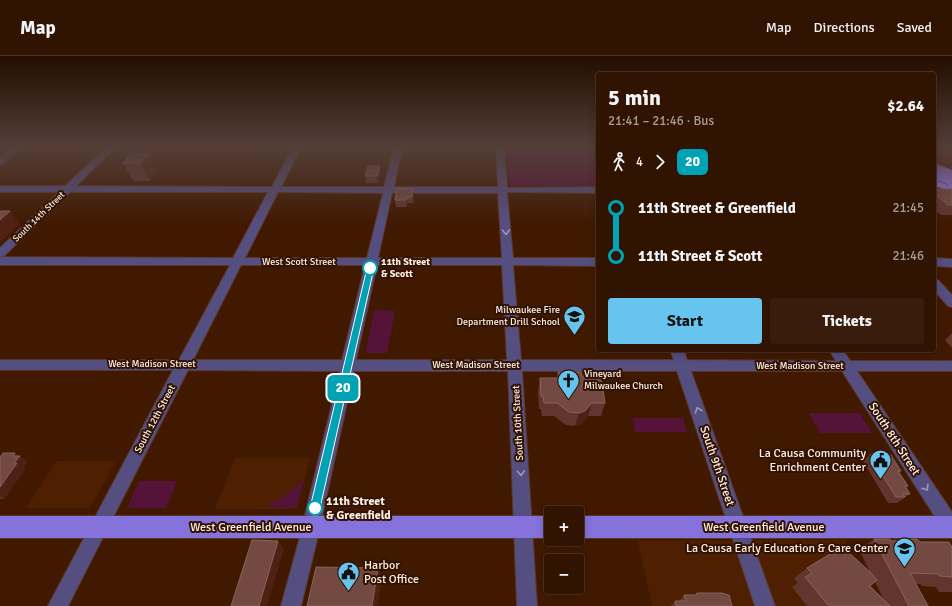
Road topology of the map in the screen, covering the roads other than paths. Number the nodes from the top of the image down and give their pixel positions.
1 (85, 173) edge
2 (283, 173) edge
3 (392, 173) edge
4 (502, 173) edge
5 (938, 173) edge
6 (945, 183) edge
7 (0, 190) edge
8 (67, 190) junction
9 (274, 190) junction
10 (388, 190) junction
11 (503, 190) junction
12 (596, 190) edge
13 (0, 254) edge
14 (0, 261) edge
15 (237, 262) junction
16 (372, 262) junction
17 (507, 262) junction
18 (596, 262) edge
19 (936, 262) edge
20 (952, 263) edge
21 (936, 285) edge
22 (952, 303) edge
23 (678, 352) edge
24 (837, 352) edge
25 (184, 364) junction
26 (0, 365) edge
27 (348, 365) junction
28 (514, 365) junction
29 (682, 365) junction
30 (846, 366) junction
31 (952, 366) edge
32 (0, 527) edge
33 (99, 527) junction
34 (311, 527) junction
35 (524, 527) junction
36 (544, 527) edge
37 (584, 527) edge
38 (738, 527) junction
39 (952, 527) edge
40 (58, 606) edge
41 (291, 606) edge
42 (527, 606) edge
43 (765, 606) edge

1 - 8 street, South 14th Street
2 - 9 street, South 12th Street
3 - 10 street
4 - 11 street, South 10th Street
5 - 6 main road
7 - 8 street
8 - 9 street
8 - 13 street, South 14th Street
9 - 10 street
9 - 15 street, South 12th Street
10 - 11 street
10 - 16 street
11 - 12 street
11 -> 17 street, South 10th Street
14 - 15 street, West Scott Street
15 - 16 street, West Scott Street
15 - 25 street, South 12th Street
16 - 17 street, West Scott Street
16 - 27 street
17 - 18 street, West Scott Street
17 - 28 street, South 10th Street
19 - 20 street
21 - 22 street
23 - 29 street, South 9th Street
24 - 30 street, South 8th Street
25 - 26 street, West Madison Street
25 - 27 street, West Madison Street
25 - 33 street, South 12th Street
27 - 28 street, West Madison Street
27 - 34 street
28 - 29 street, West Madison Street
28 -> 35 street, South 10th Street
29 - 30 street, West Madison Street
38 -> 29 street, South 9th Street
30 - 31 street, West Madison Street
30 -> 39 street, South 8th Street
32 - 33 main road, West Greenfield Avenue
33 - 34 main road, West Greenfield Avenue
33 - 40 street, South 12th Street
34 - 35 main road, West Greenfield Avenue
34 - 41 street
35 - 36 main road, West Greenfield Avenue
35 - 42 street, South 10th Street
37 - 38 main road, West Greenfield Avenue
38 - 39 main road, West Greenfield Avenue
38 - 43 street, South 9th Street

